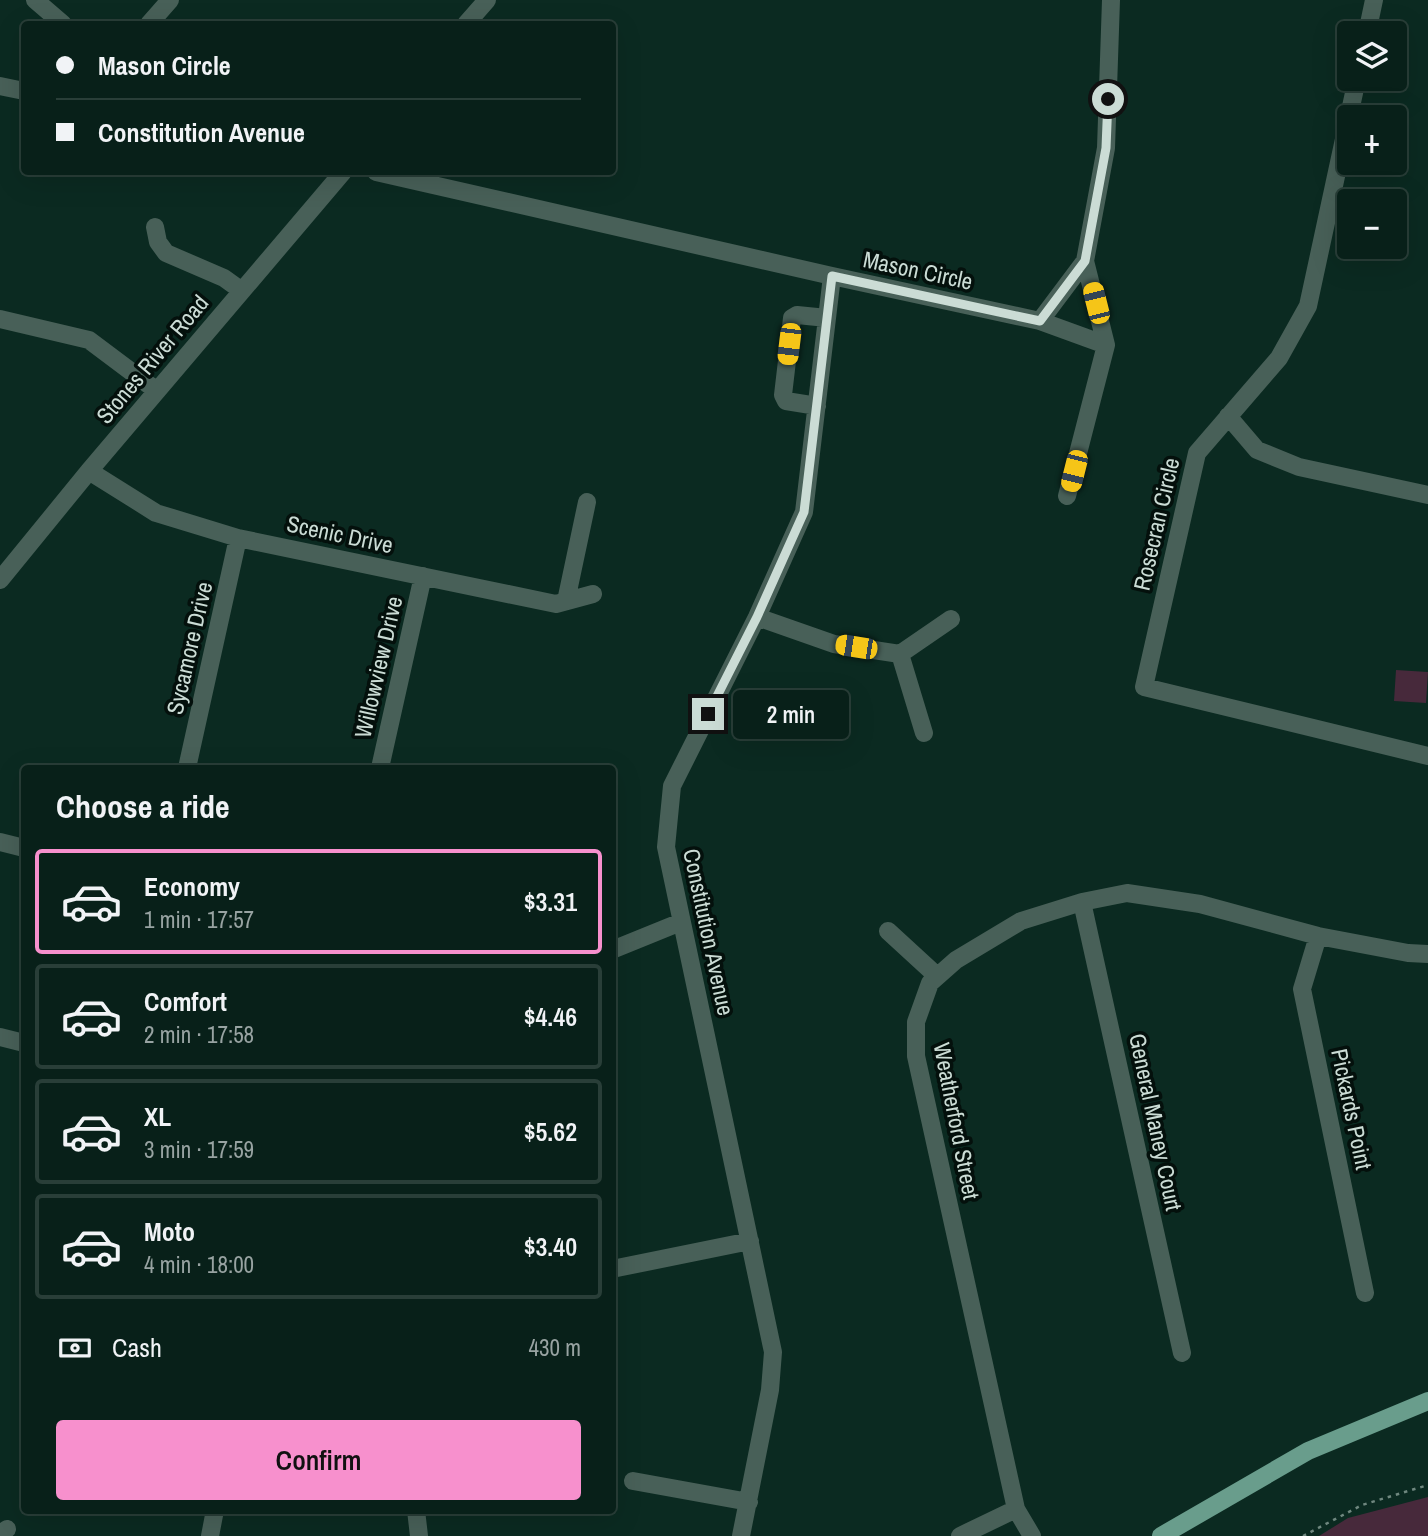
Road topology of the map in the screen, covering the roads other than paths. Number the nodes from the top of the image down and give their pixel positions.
1 (35, 0) edge
2 (487, 0) edge
3 (1111, 0) edge
4 (1374, 0) edge
5 (169, 1) edge
6 (60, 21) edge
7 (152, 21) edge
8 (469, 21) edge
9 (1370, 21) edge
10 (0, 86) edge
11 (21, 90) edge
12 (1354, 91) edge
13 (340, 175) edge
14 (389, 175) edge
15 (155, 227) dead end
16 (1085, 261) junction
17 (832, 276) junction
18 (242, 291) junction
19 (827, 318) junction
20 (0, 319) edge
21 (1040, 321) junction
22 (1106, 345) junction
23 (157, 391) junction
24 (817, 406) junction
25 (1227, 416) junction
26 (89, 471) junction
27 (1428, 495) edge
28 (1067, 496) dead end
29 (587, 502) dead end
30 (238, 538) junction
31 (423, 576) junction
32 (0, 580) edge
33 (593, 594) dead end
34 (566, 601) junction
35 (757, 617) junction
36 (951, 620) dead end
37 (900, 654) junction
38 (924, 733) dead end
39 (1428, 756) edge
40 (188, 765) edge
41 (381, 765) edge
42 (0, 842) edge
43 (21, 847) edge
44 (1083, 902) junction
45 (681, 922) junction
46 (888, 931) dead end
47 (1318, 936) junction
48 (616, 948) edge
49 (1428, 954) edge
50 (937, 976) junction
51 (0, 1037) edge
52 (21, 1042) edge
53 (750, 1241) junction
54 (616, 1268) edge
55 (1365, 1293) dead end
56 (1182, 1353) dead end
57 (1428, 1401) edge
58 (633, 1481) dead end
59 (749, 1502) junction
60 (1016, 1510) junction
61 (214, 1514) edge
62 (416, 1514) edge
63 (209, 1536) edge
64 (419, 1536) edge
65 (741, 1536) edge
66 (960, 1536) edge
67 (1032, 1536) edge
68 (1161, 1536) edge

1 - 6 street
2 - 8 street
3 - 16 street
4 - 9 street
5 - 7 street
10 - 11 street
12 - 25 street, Rosecran Circle
13 - 18 street, Stones River Road
14 - 17 street, Mason Circle
15 - 18 street
16 - 21 street
16 - 22 street
17 - 19 street, Constitution Avenue
17 - 21 street, Mason Circle
18 - 23 street, Stones River Road
19 - 24 street, Constitution Avenue
19 - 24 street
20 - 23 street
21 - 22 street, Mason Circle
22 - 28 street
23 - 26 street, Stones River Road
24 - 35 street, Constitution Avenue
25 - 27 street
25 - 39 street, Rosecran Circle
26 - 30 street, Scenic Drive
26 - 32 street, Stones River Road
29 - 34 street
30 - 31 street, Scenic Drive
30 - 40 street, Sycamore Drive
31 - 34 street, Scenic Drive
31 - 41 street, Willowview Drive
33 - 34 street, Scenic Drive
35 - 37 street
35 - 45 street, Constitution Avenue
36 - 37 street
37 - 38 street
42 - 43 street
44 - 47 street, Weatherford Street
44 - 50 street, Weatherford Street
44 - 56 street, General Maney Court
45 - 48 street
45 - 53 street, Constitution Avenue
46 - 50 street
47 - 49 street, Weatherford Street
47 - 55 street, Pickards Point
50 - 60 street, Weatherford Street
51 - 52 street
53 - 54 street
53 - 59 street, Constitution Avenue
57 - 68 main road
58 - 59 street
59 - 65 street, Constitution Avenue
60 - 66 street
60 - 67 street, Weatherford Street
61 - 63 street
62 - 64 street

